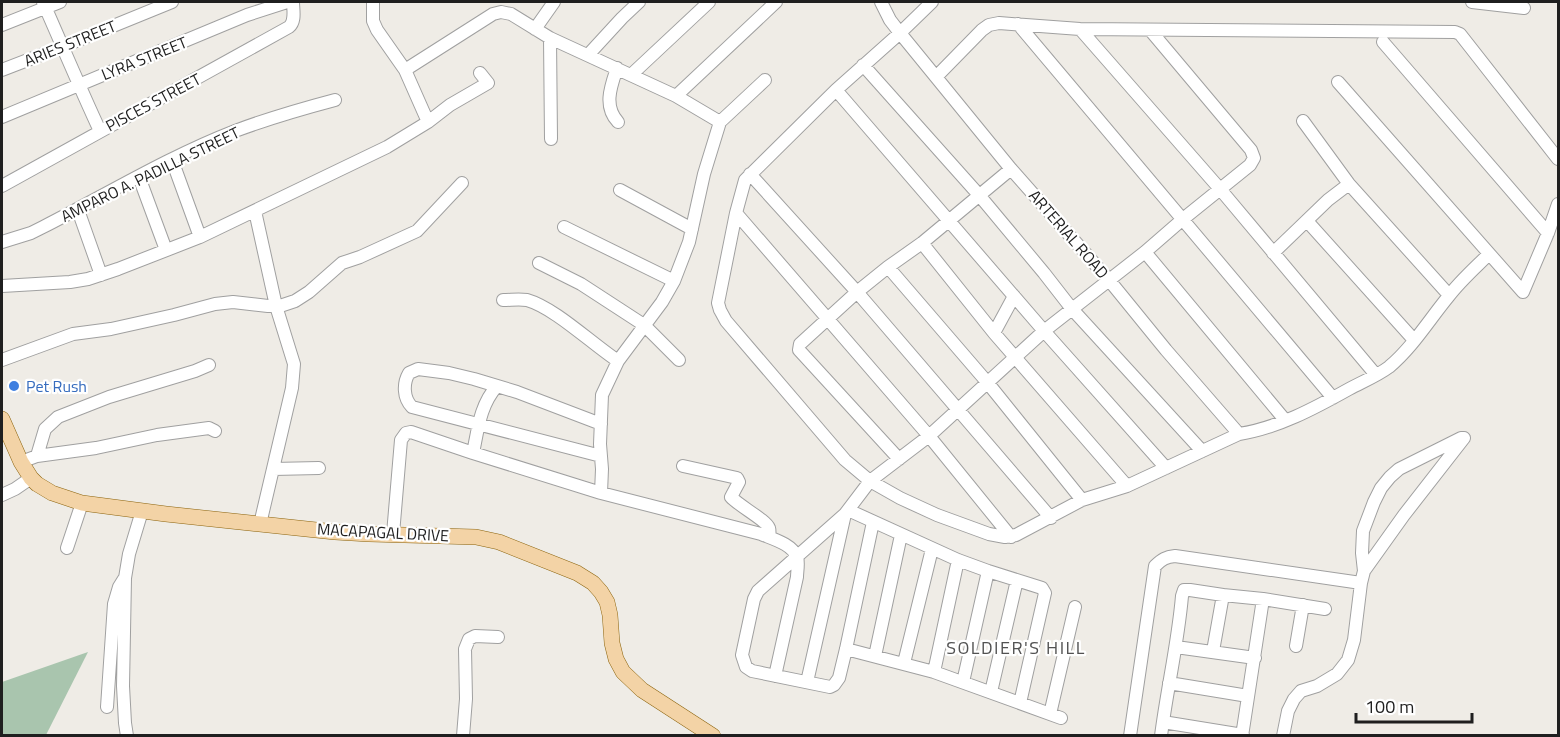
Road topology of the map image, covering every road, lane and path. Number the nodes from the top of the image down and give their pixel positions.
1 (60, 2) edge
2 (172, 2) edge
3 (287, 2) edge
4 (293, 2) edge
5 (373, 2) edge
6 (554, 2) edge
7 (639, 2) edge
8 (709, 2) edge
9 (776, 2) edge
10 (881, 2) edge
11 (932, 2) edge
12 (1472, 2) edge
13 (45, 4) edge
14 (1524, 8) dead end
15 (1018, 24) junction
16 (2, 25) edge
17 (535, 29) junction
18 (1080, 29) junction
19 (1150, 30) junction
20 (900, 33) junction
21 (550, 38) junction
22 (1383, 42) dead end
23 (64, 46) junction
24 (588, 55) junction
25 (863, 65) junction
26 (617, 68) junction
27 (2, 70) edge
28 (405, 70) junction
29 (480, 73) dead end
30 (631, 75) junction
31 (936, 77) junction
32 (765, 80) dead end
33 (1338, 82) dead end
34 (78, 85) junction
35 (836, 90) junction
36 (676, 96) junction
37 (335, 100) dead end
38 (2, 117) edge
39 (1303, 121) dead end
40 (428, 122) junction
41 (618, 122) dead end
42 (720, 122) junction
43 (100, 131) junction
44 (550, 139) dead end
45 (1558, 159) edge
46 (172, 160) junction
47 (1011, 169) junction
48 (750, 174) junction
49 (139, 177) junction
50 (4, 180) edge
51 (462, 183) dead end
52 (1349, 184) junction
53 (1220, 189) junction
54 (620, 190) dead end
55 (979, 195) junction
56 (1558, 204) edge
57 (78, 210) junction
58 (255, 211) junction
59 (736, 213) junction
60 (1183, 219) junction
61 (948, 220) junction
62 (1307, 221) junction
63 (564, 227) dead end
64 (692, 229) junction
65 (1548, 233) junction
66 (200, 237) junction
67 (2, 242) edge
68 (922, 243) junction
69 (166, 250) junction
70 (1145, 252) junction
71 (1273, 253) junction
72 (1489, 254) junction
73 (539, 263) dead end
74 (888, 267) junction
75 (101, 275) junction
76 (1108, 280) junction
77 (675, 281) junction
78 (2, 285) edge
79 (857, 292) junction
80 (1449, 295) junction
81 (1014, 296) junction
82 (503, 300) dead end
83 (276, 306) junction
84 (1072, 309) junction
85 (827, 319) junction
86 (644, 325) junction
87 (1044, 331) junction
88 (994, 333) junction
89 (1414, 340) junction
90 (1015, 357) junction
91 (2, 360) edge
92 (679, 360) dead end
93 (618, 361) junction
94 (209, 365) dead end
95 (1377, 375) junction
96 (987, 382) junction
97 (497, 386) junction
98 (1333, 398) junction
99 (958, 409) junction
100 (2, 419) edge
101 (1285, 420) junction
102 (479, 423) junction
103 (601, 424) junction
104 (215, 431) dead end
105 (1239, 434) junction
106 (929, 436) junction
107 (1202, 451) junction
108 (473, 453) junction
109 (37, 456) junction
110 (601, 456) junction
111 (899, 459) junction
112 (21, 462) junction
113 (683, 466) dead end
114 (319, 468) dead end
115 (1166, 468) junction
116 (273, 469) junction
117 (31, 478) junction
118 (870, 481) junction
119 (1127, 486) junction
120 (601, 493) junction
121 (2, 495) edge
122 (1082, 500) junction
123 (82, 503) junction
124 (142, 511) junction
125 (847, 512) junction
126 (1051, 518) junction
127 (873, 522) junction
128 (260, 524) junction
129 (393, 534) junction
130 (901, 535) junction
131 (770, 537) junction
132 (1011, 537) junction
133 (67, 548) dead end
134 (932, 549) junction
135 (797, 556) junction
136 (958, 560) junction
137 (987, 572) junction
138 (1362, 577) junction
139 (125, 578) junction
140 (1017, 580) junction
141 (1223, 595) junction
142 (1263, 599) junction
143 (1303, 605) junction
144 (1075, 607) dead end
145 (1325, 609) dead end
146 (498, 637) dead end
147 (1296, 646) dead end
148 (1176, 647) junction
149 (846, 649) junction
150 (1213, 651) junction
151 (875, 656) junction
152 (1254, 658) junction
153 (904, 663) junction
154 (934, 672) junction
155 (775, 676) junction
156 (807, 682) junction
157 (963, 682) junction
158 (1169, 684) junction
159 (991, 692) junction
160 (1248, 696) junction
161 (1020, 703) junction
162 (106, 707) dead end
163 (1163, 722) junction
164 (127, 735) edge
165 (463, 735) edge
166 (713, 735) edge
167 (1130, 735) edge
168 (1161, 735) edge
169 (1243, 735) edge
170 (1283, 735) edge

1 - 13 street
2 - 23 street, ARIES STREET
3 - 34 street, LYRA STREET
4 - 43 street, PISCES STREET
5 - 28 street
6 - 17 street
7 - 24 street
8 - 30 street
9 - 36 street
10 - 20 street, ARTERIAL ROAD
11 - 20 street
12 - 14 street
13 - 16 street
13 - 23 street
15 - 18 street
15 - 31 street
15 - 60 street
17 - 21 street
17 - 28 street
18 - 19 street
18 - 53 street
19 - 45 street
19 - 53 street
20 - 25 street
20 - 31 street, ARTERIAL ROAD
21 - 24 street
21 - 44 street
22 - 65 street
23 - 27 street, ARIES STREET
23 - 34 street
24 - 26 street
25 - 35 street
25 - 55 street
26 - 30 street
26 - 41 street
28 - 40 street
29 - 40 street
30 - 36 street
31 - 47 street, ARTERIAL ROAD
32 - 42 street
33 - 72 street
34 - 38 street, LYRA STREET
34 - 43 street
35 - 48 street
35 - 61 street
36 - 42 street
37 - 46 street, AMPARO A. PADILLA STREET
39 - 52 street
40 - 58 street
42 - 64 street
43 - 50 street, PISCES STREET
46 - 49 street, AMPARO A. PADILLA STREET
46 - 66 street
47 - 55 street
47 - 76 street, ARTERIAL ROAD
48 - 59 street
48 - 79 street
49 - 57 street, AMPARO A. PADILLA STREET
49 - 69 street
51 - 83 street
52 - 62 street
52 - 80 street
53 - 60 street
53 - 71 street
54 - 64 street
55 - 61 street
55 - 84 street
56 - 65 street
57 - 67 street, AMPARO A. PADILLA STREET
57 - 75 street
58 - 66 street
58 - 83 street
59 - 85 street
59 - 118 street
60 - 70 street
60 - 98 street
61 - 68 street
61 - 81 street
62 - 71 street
62 - 89 street
63 - 77 street
64 - 77 street
65 - 72 street
66 - 69 street
68 - 74 street
68 - 88 street
69 - 75 street
70 - 76 street
70 - 101 street
71 - 95 street
72 - 80 street
73 - 86 street
74 - 79 street
74 - 96 street
75 - 78 street
76 - 84 street
76 - 105 street, ARTERIAL ROAD
77 - 86 street
79 - 85 street
79 - 99 street
80 - 89 street
81 - 87 street
81 - 88 street
82 - 93 street
83 - 91 street
83 - 116 street
84 - 87 street
84 - 107 street
85 - 106 street
85 - 111 street
86 - 92 street
86 - 93 street
87 - 90 street
87 - 115 street
88 - 90 street
89 - 95 street
90 - 96 street
90 - 119 street
93 - 103 street
94 - 109 street
95 - 98 street
96 - 99 street
96 - 122 street
97 - 102 street
97 - 102 street
97 - 103 street
98 - 101 street
99 - 106 street
99 - 126 street
100 - 112 main road, MACAPAGAL DRIVE
101 - 105 street
102 - 108 street
102 - 110 street
103 - 110 street
104 - 109 street
105 - 107 street
106 - 111 street
106 - 132 street
107 - 115 street
108 - 120 street
108 - 129 street
109 - 112 street
110 - 120 street
111 - 118 street
112 - 117 main road, MACAPAGAL DRIVE
113 - 131 street
114 - 116 street
115 - 119 street
116 - 128 street
117 - 121 street
117 - 123 main road, MACAPAGAL DRIVE
118 - 125 street
118 - 132 street
119 - 122 street
120 - 131 street
122 - 126 street
123 - 124 main road, MACAPAGAL DRIVE
123 - 133 street
124 - 128 main road, MACAPAGAL DRIVE
124 - 139 street
125 - 127 street
125 - 135 street
125 - 156 street
126 - 132 street
127 - 130 street
127 - 149 street
128 - 129 main road, MACAPAGAL DRIVE
129 - 166 main road, MACAPAGAL DRIVE
130 - 134 street
130 - 151 street
131 - 135 street
134 - 136 street
134 - 153 street
135 - 155 street
135 - 155 street
136 - 137 street
136 - 154 street
137 - 140 street
137 - 157 street
138 - 138 street
138 - 167 street
138 - 170 street
139 - 162 street
139 - 164 street
140 - 159 street
140 - 161 street
141 - 142 street
141 - 148 street
141 - 150 street
142 - 143 street
142 - 152 street
143 - 145 street
143 - 147 street
144 - 161 street
146 - 165 street
148 - 150 street
148 - 158 street
149 - 151 street
149 - 156 street
150 - 152 street
151 - 153 street
152 - 160 street
153 - 154 street
154 - 157 street
155 - 156 street
157 - 159 street
158 - 160 street
158 - 163 street
159 - 161 street
160 - 169 street
163 - 168 street
163 - 169 street

